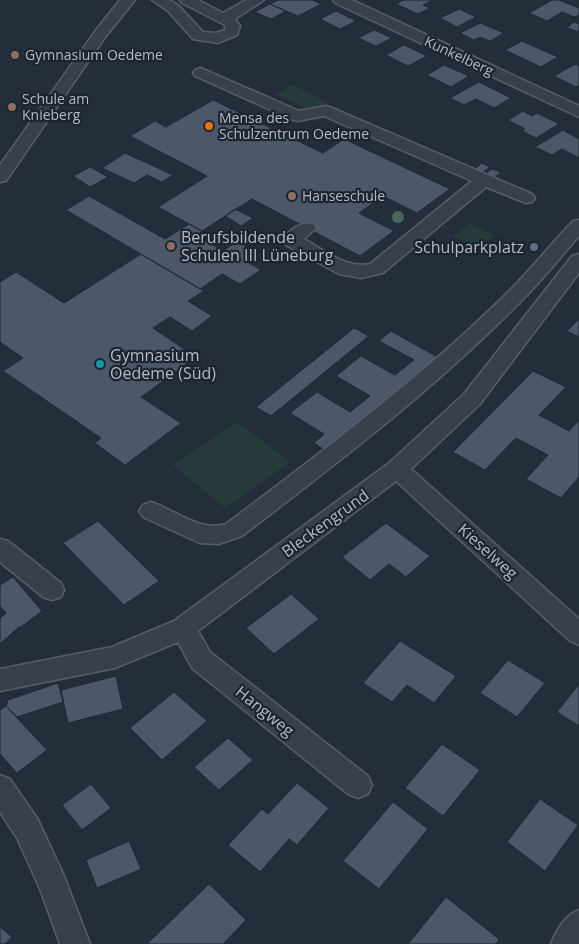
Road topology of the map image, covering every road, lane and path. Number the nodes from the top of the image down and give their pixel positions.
1 (128, 0) edge
2 (158, 0) edge
3 (187, 0) edge
4 (257, 0) edge
5 (340, 0) edge
6 (222, 19) junction
7 (192, 31) junction
8 (202, 73) dead end
9 (579, 112) edge
10 (0, 177) edge
11 (484, 181) junction
12 (526, 198) dead end
13 (579, 225) edge
14 (307, 228) dead end
15 (576, 272) edge
16 (398, 469) junction
17 (151, 511) dead end
18 (0, 548) edge
19 (52, 590) dead end
20 (183, 628) junction
21 (579, 634) edge
22 (0, 680) edge
23 (358, 785) dead end
24 (0, 788) edge
25 (579, 924) edge
26 (75, 944) edge
27 (566, 944) edge

1 - 10 street
2 - 7 street
3 - 6 street
4 - 6 street
5 - 9 street, Kunkelberg
6 - 7 street
6 - 7 street
8 - 11 street
11 - 12 street
11 - 14 street
13 - 17 street
15 - 16 street, Bleckengrund
16 - 20 street, Bleckengrund
16 - 21 street, Kieselweg
18 - 19 street
20 - 22 street, Bleckengrund
20 - 23 street, Hangweg
24 - 26 street
25 - 27 street

